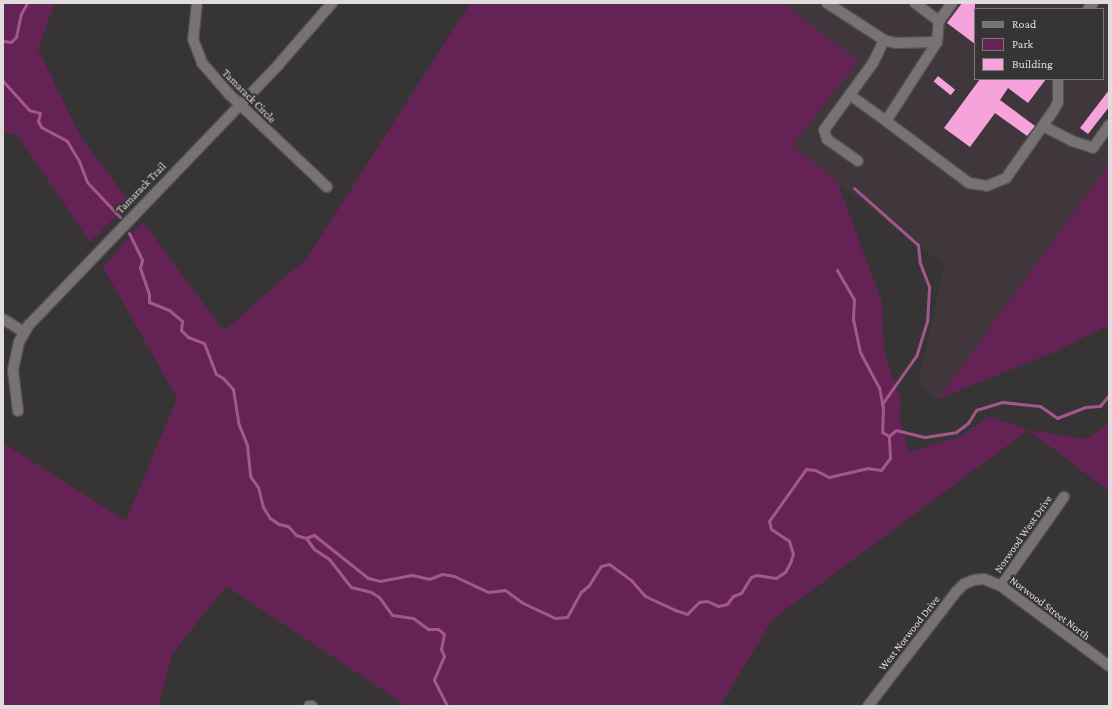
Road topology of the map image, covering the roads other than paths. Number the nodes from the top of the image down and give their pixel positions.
1 (197, 3) edge
2 (332, 3) edge
3 (827, 3) edge
4 (914, 3) edge
5 (952, 3) edge
6 (939, 21) junction
7 (884, 40) junction
8 (937, 42) junction
9 (1058, 80) edge
10 (850, 95) junction
11 (239, 105) junction
12 (886, 121) junction
13 (1109, 125) edge
14 (1044, 126) junction
15 (858, 161) dead end
16 (327, 188) dead end
17 (3, 319) edge
18 (24, 332) junction
19 (18, 411) dead end
20 (1064, 496) dead end
21 (974, 580) joint
22 (1001, 586) junction
23 (1109, 666) edge
24 (309, 706) edge
25 (312, 706) edge
26 (868, 706) edge

1 - 11 street, Tamarack Circle
2 - 11 street, Tamarack Trail
3 - 7 street
4 - 6 street
5 - 6 street
6 - 8 street
7 - 8 street
7 - 10 street
8 - 12 street
9 - 14 street
10 - 12 street
10 - 15 street
11 - 16 street, Tamarack Circle
11 - 18 street, Tamarack Trail
12 - 14 street
13 - 14 street
17 - 18 street
18 - 19 street, Tamarack Trail
20 - 22 street, Norwood West Drive
21 - 22 street, Norwood Street North
21 - 26 street, West Norwood Drive
22 - 23 street, Norwood Street North
24 - 25 street

